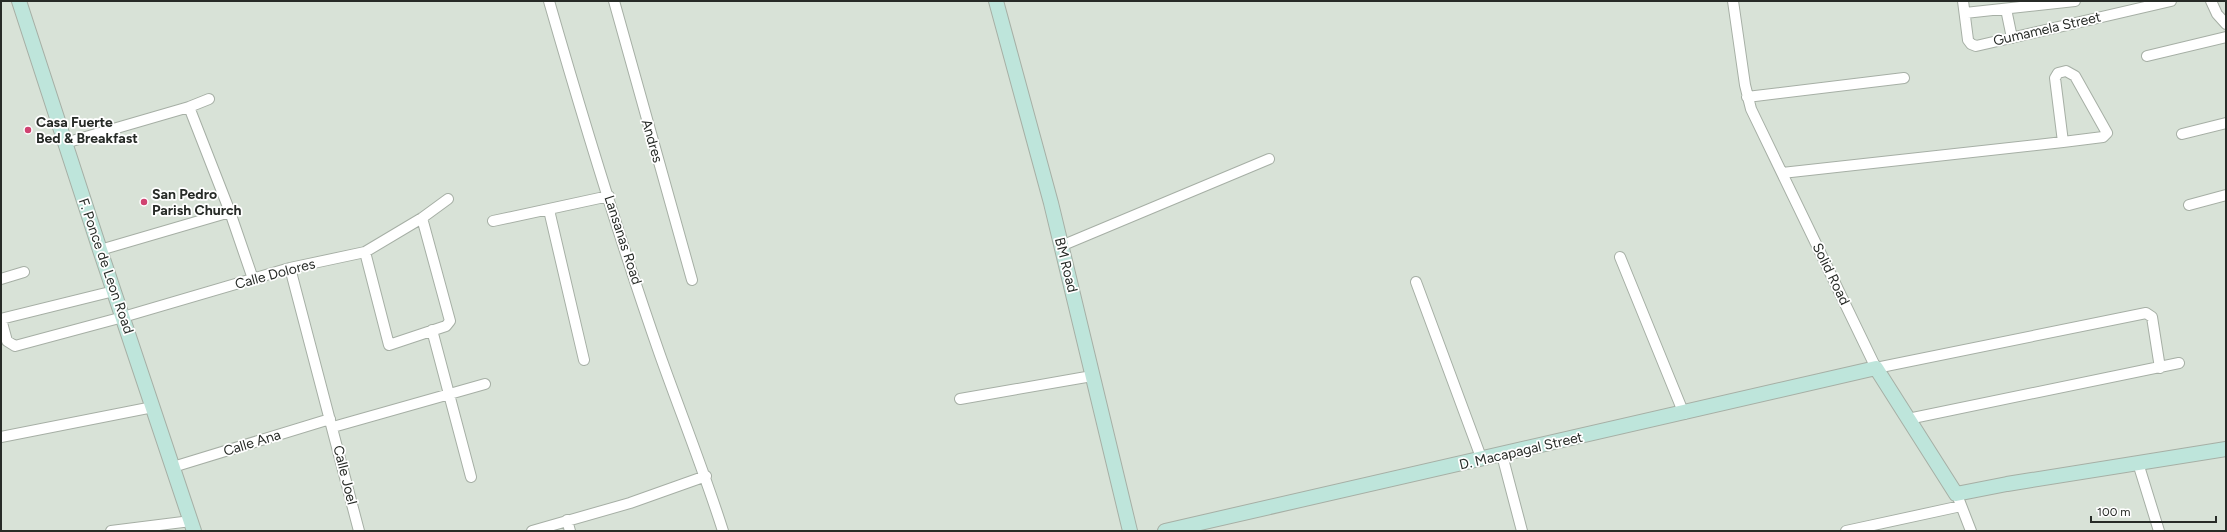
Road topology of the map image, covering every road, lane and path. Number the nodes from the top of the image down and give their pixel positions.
1 (19, 1) edge
2 (549, 1) edge
3 (614, 1) edge
4 (996, 1) edge
5 (1733, 1) edge
6 (1963, 1) edge
7 (2075, 1) edge
8 (2171, 1) edge
9 (2211, 1) edge
10 (2145, 4) edge
11 (2006, 10) junction
12 (1965, 13) junction
13 (2226, 24) edge
14 (2226, 37) edge
15 (2012, 38) junction
16 (2148, 56) dead end
17 (1904, 78) dead end
18 (1747, 97) junction
19 (210, 99) dead end
20 (189, 107) junction
21 (2226, 123) edge
22 (2182, 134) dead end
23 (2063, 142) junction
24 (65, 143) junction
25 (1269, 159) dead end
26 (1782, 173) junction
27 (2226, 195) edge
28 (609, 196) junction
29 (448, 199) dead end
30 (2189, 205) dead end
31 (549, 210) junction
32 (230, 212) junction
33 (422, 218) junction
34 (493, 221) dead end
35 (1061, 246) junction
36 (100, 250) junction
37 (365, 252) junction
38 (1620, 257) dead end
39 (290, 268) junction
40 (24, 272) dead end
41 (1, 279) edge
42 (253, 279) junction
43 (692, 280) dead end
44 (1416, 282) dead end
45 (114, 291) junction
46 (123, 317) junction
47 (1, 319) edge
48 (432, 330) junction
49 (584, 360) dead end
50 (2179, 363) dead end
51 (1876, 368) junction
52 (2160, 368) junction
53 (1092, 376) junction
54 (485, 384) dead end
55 (450, 396) junction
56 (960, 399) dead end
57 (153, 407) junction
58 (1684, 414) junction
59 (1908, 419) junction
60 (331, 423) junction
61 (1, 437) edge
62 (2226, 449) edge
63 (1502, 455) junction
64 (1482, 460) junction
65 (2138, 463) junction
66 (173, 467) junction
67 (706, 476) junction
68 (471, 477) dead end
69 (1959, 500) junction
70 (567, 520) junction
71 (193, 526) edge
72 (111, 531) edge
73 (358, 531) edge
74 (532, 531) edge
75 (570, 531) edge
76 (723, 531) edge
77 (1130, 531) edge
78 (1165, 531) edge
79 (1522, 531) edge
80 (1846, 531) edge
81 (1971, 531) edge
82 (2159, 531) edge

1 - 24 street, F. Ponce de Leon Road
2 - 28 street, Lansanas Road
3 - 43 street, Andres
4 - 35 street, BM Road
5 - 18 street, Solid Road
6 - 12 street
7 - 11 street
8 - 10 street, Gumamela Street
9 - 13 street
10 - 15 street, Gumamela Street
11 - 12 street
11 - 15 street
12 - 15 street, Gumamela Street
14 - 16 street
17 - 18 street
18 - 26 street, Solid Road
19 - 20 street
20 - 24 street
20 - 32 street
21 - 22 street
23 - 23 street
23 - 26 street
24 - 36 street, F. Ponce de Leon Road
25 - 35 street
26 - 51 street, Solid Road
27 - 30 street
28 - 31 street
28 - 67 street, Lansanas Road
29 - 33 street, Calle Dolores
31 - 34 street
31 - 49 street
32 - 36 street
32 - 42 street
33 - 37 street, Calle Dolores
33 - 48 street
35 - 53 street, BM Road
36 - 45 street, F. Ponce de Leon Road
37 - 39 street, Calle Dolores
37 - 48 street
38 - 58 street
39 - 42 street, Calle Dolores
39 - 60 street, Calle Joel
40 - 41 street
42 - 46 street, Calle Dolores
44 - 64 street
45 - 46 street, F. Ponce de Leon Road
45 - 47 street
46 - 47 street, Calle Dolores
46 - 57 street, F. Ponce de Leon Road
48 - 55 street
50 - 52 street
51 - 52 street
51 - 58 street, D. Macapagal Street
51 - 59 street, Solid Road
52 - 59 street
53 - 56 street
53 - 77 street, BM Road
54 - 55 street, Calle Ana
55 - 60 street, Calle Ana
55 - 68 street
57 - 61 street
57 - 66 street, F. Ponce de Leon Road
58 - 63 street, D. Macapagal Street
59 - 69 street, Solid Road
60 - 66 street, Calle Ana
60 - 73 street, Calle Joel
62 - 65 street
63 - 64 street, D. Macapagal Street
63 - 79 street
64 - 78 street, D. Macapagal Street
65 - 69 street
65 - 82 street
66 - 71 street, F. Ponce de Leon Road
67 - 70 street
67 - 76 street, Lansanas Road
69 - 80 street
69 - 81 street, Solid Road
70 - 74 street
70 - 75 street
71 - 72 street

